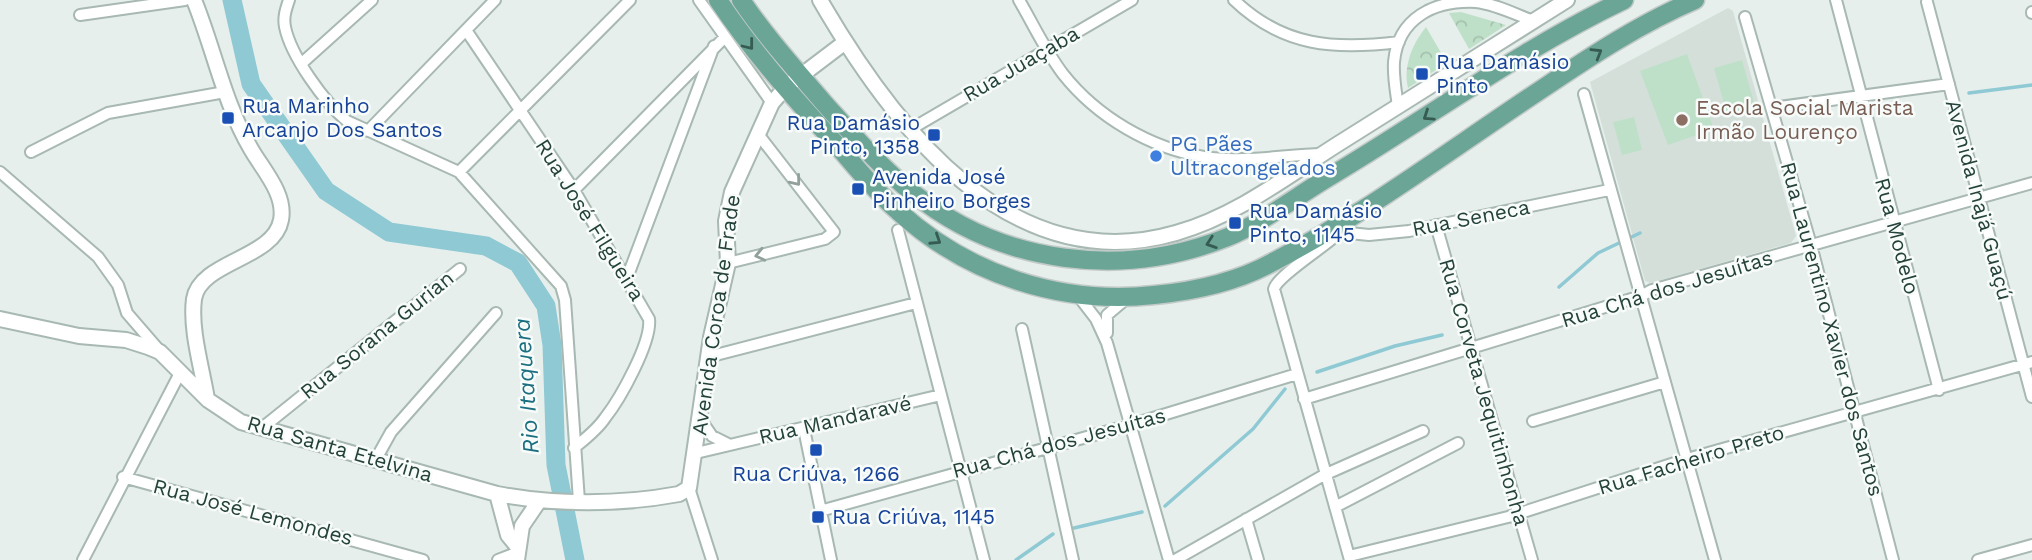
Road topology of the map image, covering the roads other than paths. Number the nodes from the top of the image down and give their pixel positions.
1 (185, 0) edge
2 (194, 0) edge
3 (289, 0) edge
4 (372, 0) edge
5 (495, 0) edge
6 (630, 0) edge
7 (699, 0) edge
8 (718, 0) edge
9 (741, 0) edge
10 (820, 0) edge
11 (1019, 0) edge
12 (1132, 0) edge
13 (1234, 0) edge
14 (1567, 0) edge
15 (1623, 0) edge
16 (1695, 0) edge
17 (1836, 0) edge
18 (1476, 1) edge
19 (1927, 2) dead end
20 (1426, 3) edge
21 (80, 15) dead end
22 (1745, 17) dead end
23 (1533, 21) junction
24 (467, 30) junction
25 (725, 37) junction
26 (1399, 42) junction
27 (844, 43) junction
28 (714, 46) junction
29 (1047, 48) junction
30 (302, 63) junction
31 (793, 82) junction
32 (1948, 84) junction
33 (225, 92) junction
34 (1584, 94) dead end
35 (1860, 95) junction
36 (772, 103) junction
37 (1398, 106) junction
38 (520, 108) junction
39 (1772, 108) junction
40 (911, 129) junction
41 (368, 131) junction
42 (758, 134) junction
43 (31, 152) dead end
44 (1322, 155) junction
45 (0, 172) edge
46 (459, 172) junction
47 (2032, 183) edge
48 (574, 190) junction
49 (1609, 190) junction
50 (1978, 198) junction
51 (1894, 222) junction
52 (1436, 225) junction
53 (1338, 229) junction
54 (898, 230) dead end
55 (1811, 245) junction
56 (727, 263) junction
57 (460, 269) dead end
58 (627, 278) junction
59 (1641, 296) junction
60 (1079, 297) junction
61 (1127, 298) junction
62 (916, 303) junction
63 (496, 313) dead end
64 (0, 319) edge
65 (1022, 330) dead end
66 (1107, 343) junction
67 (1473, 350) junction
68 (160, 352) junction
69 (708, 357) junction
70 (2028, 364) edge
71 (180, 373) junction
72 (1297, 376) junction
73 (1665, 382) junction
74 (1939, 390) junction
75 (941, 395) junction
76 (2032, 397) edge
77 (1303, 398) junction
78 (207, 399) junction
79 (1855, 412) junction
80 (701, 420) junction
81 (1533, 421) dead end
82 (1130, 425) junction
83 (262, 428) junction
84 (804, 429) junction
85 (1423, 432) dead end
86 (1458, 443) dead end
87 (729, 444) junction
88 (1049, 446) junction
89 (574, 448) junction
90 (696, 453) junction
91 (376, 459) junction
92 (1688, 459) junction
93 (960, 469) junction
94 (1324, 475) junction
95 (123, 477) junction
96 (689, 488) junction
97 (497, 494) junction
98 (542, 501) junction
99 (574, 502) junction
100 (1335, 507) junction
101 (820, 510) junction
102 (1518, 514) junction
103 (1246, 519) junction
104 (2032, 545) edge
105 (516, 553) edge
106 (84, 558) edge
107 (1350, 558) edge
108 (99, 560) edge
109 (423, 560) edge
110 (498, 560) edge
111 (712, 560) edge
112 (831, 560) edge
113 (984, 560) edge
114 (1073, 560) edge
115 (1168, 560) edge
116 (1175, 560) edge
117 (1258, 560) edge
118 (1532, 560) edge
119 (1715, 560) edge
120 (1893, 560) edge
121 (1978, 560) edge

1 - 21 street
2 - 33 street
3 - 30 street
4 - 30 street
5 - 24 street
6 - 38 street
7 - 25 street
8 -> 31 main road
9 - 31 main road
10 - 27 street
11 - 29 street
12 - 29 street, Rua Juaçaba
13 - 26 street
14 - 23 street
15 -> 31 main road
53 -> 16 main road
17 - 35 street, Rua Modelo
18 - 20 street
18 - 23 street
19 - 32 street, Avenida Inajá Guaçú
20 - 26 street
22 - 39 street, Rua Laurentino Xavier dos Santos
23 - 37 street
24 - 38 street, Rua José Filgueira
24 - 41 street
25 - 28 street
25 - 36 street
26 - 37 street
27 - 31 street, Avenida Coroa de Frade
27 - 40 street
28 - 48 street
28 - 58 street
29 - 40 street, Rua Juaçaba
29 - 44 street
30 - 41 street
31 - 36 street, Avenida Coroa de Frade
31 -> 60 main road
32 - 35 street
32 - 50 street, Avenida Inajá Guaçú
33 - 43 street
33 - 78 street
34 - 49 street
35 - 39 street
35 - 51 street, Rua Modelo
36 - 42 street, Avenida Coroa de Frade
37 - 44 street
38 - 46 street
38 - 48 street, Rua José Filgueira
39 - 55 street, Rua Laurentino Xavier dos Santos
40 - 44 street
41 - 46 street
42 - 56 street, Avenida Coroa de Frade
42 -> 56 street
45 - 68 street
46 - 89 street
47 - 50 street, Rua Chá dos Jesuítas
48 - 58 street, Rua José Filgueira
49 - 52 street, Rua Seneca
49 - 59 street
50 - 51 street, Rua Chá dos Jesuítas
50 - 70 street, Avenida Inajá Guaçú
51 - 55 street, Rua Chá dos Jesuítas
51 - 74 street, Rua Modelo
52 - 53 street, Rua Seneca
52 - 67 street, Rua Corveta Jequitinhonha
53 - 61 main road
53 - 72 street
54 - 62 street
55 - 59 street, Rua Chá dos Jesuítas
55 - 79 street, Rua Laurentino Xavier dos Santos
56 - 69 street, Avenida Coroa de Frade
57 - 83 street, Rua Sorana Gurian
58 - 89 street, Rua José Filgueira
59 - 67 street, Rua Chá dos Jesuítas
59 - 73 street
60 - 61 main road
60 - 66 street
61 - 66 street
62 - 69 street
62 - 75 street
63 - 91 street
64 - 68 street, Rua Santa Etelvina
65 - 88 street
66 - 82 street
67 - 77 street, Rua Chá dos Jesuítas
67 - 102 street, Rua Corveta Jequitinhonha
68 - 71 street, Rua Santa Etelvina
69 - 80 street, Avenida Coroa de Frade
70 - 74 street, Rua Facheiro Preto
70 - 76 street, Avenida Inajá Guaçú
71 - 78 street, Rua Santa Etelvina
71 - 95 street
72 - 77 street
72 - 82 street, Rua Chá dos Jesuítas
73 - 81 street
73 - 92 street
74 - 79 street, Rua Facheiro Preto
75 - 84 street, Rua Mandaravé
75 - 93 street
77 - 94 street
78 - 83 street, Rua Santa Etelvina
79 - 92 street, Rua Facheiro Preto
79 - 120 street, Rua Laurentino Xavier dos Santos
80 - 87 street, Rua Mandaravé
80 - 90 street, Avenida Coroa de Frade
82 - 88 street, Rua Chá dos Jesuítas
82 - 115 street
83 - 91 street, Rua Santa Etelvina
84 - 87 street, Rua Mandaravé
84 - 101 street
85 - 94 street
86 - 100 street
87 - 90 street, Rua Mandaravé
88 - 93 street, Rua Chá dos Jesuítas
88 - 114 street
89 - 99 street
90 - 96 street, Avenida Coroa de Frade
91 - 97 street, Rua Santa Etelvina
92 - 102 street, Rua Facheiro Preto
92 - 119 street
93 - 101 street, Rua Chá dos Jesuítas
93 - 113 street
94 - 100 street
94 - 103 street
95 - 106 street
95 - 109 street, Rua José Lemondes
96 - 99 street
96 - 111 street
97 - 98 street, Rua Santa Etelvina
97 - 105 street
98 - 99 street
98 - 105 street
100 - 107 street
101 - 112 street
102 - 107 street, Rua Facheiro Preto
102 - 118 street, Rua Corveta Jequitinhonha
103 - 116 street
103 - 117 street
104 - 121 street
105 - 110 street
106 - 108 street

